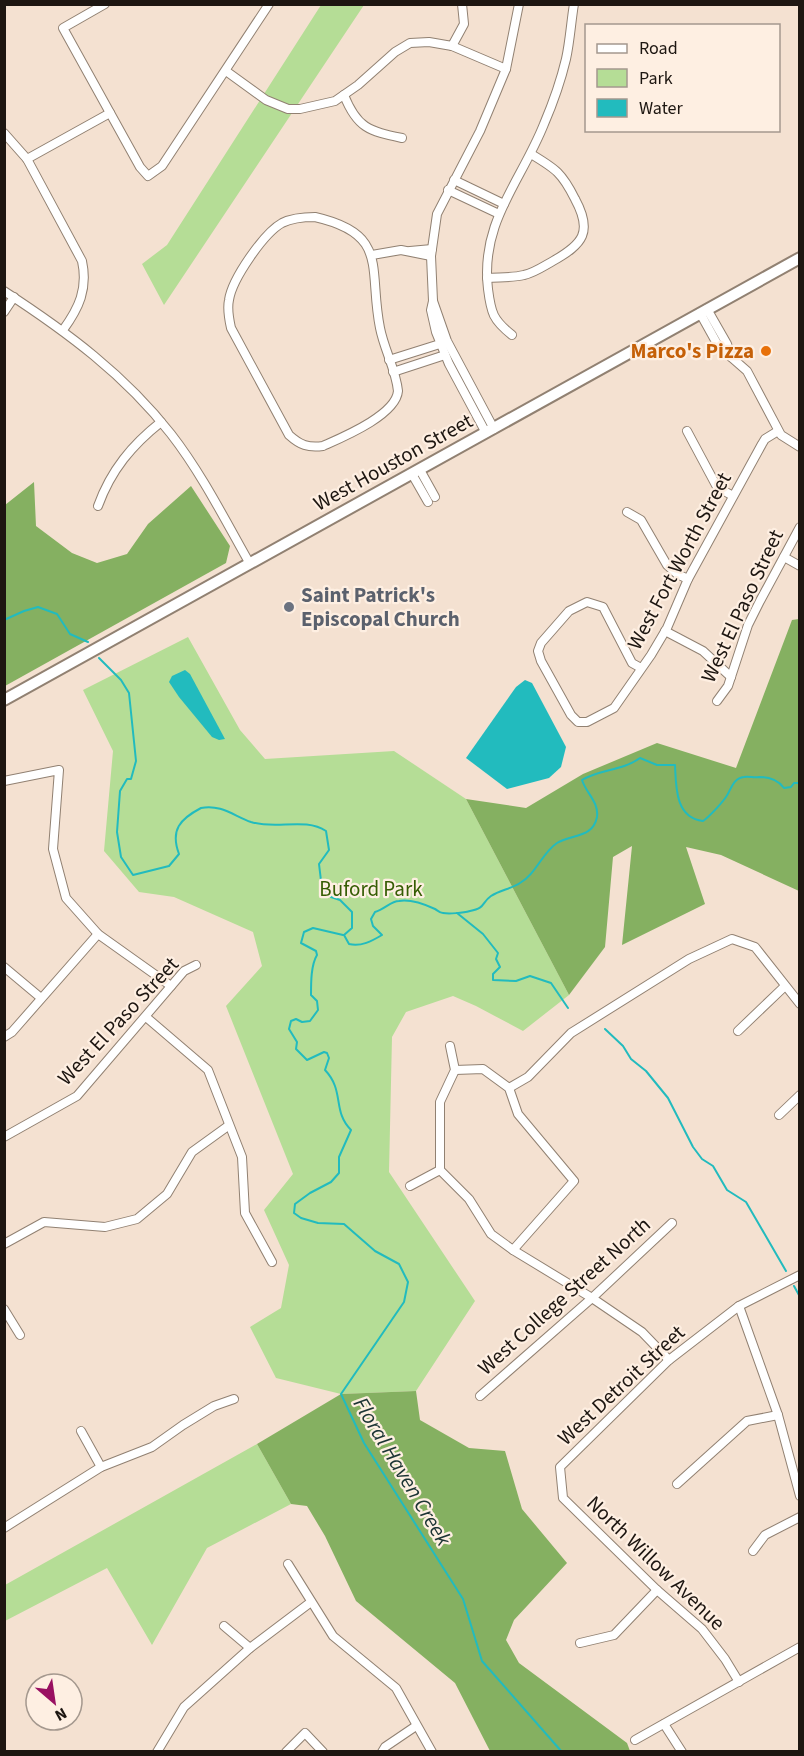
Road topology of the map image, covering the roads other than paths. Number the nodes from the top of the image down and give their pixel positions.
1 (105, 4) edge
2 (269, 4) edge
3 (462, 4) edge
4 (519, 4) edge
5 (574, 4) edge
6 (452, 46) junction
7 (506, 69) junction
8 (226, 70) junction
9 (344, 95) junction
10 (110, 113) junction
11 (4, 133) edge
12 (402, 138) dead end
13 (531, 154) junction
14 (27, 159) junction
15 (454, 180) junction
16 (448, 190) junction
17 (504, 204) junction
18 (499, 214) junction
19 (431, 253) junction
20 (372, 255) junction
21 (800, 258) edge
22 (487, 278) junction
23 (4, 291) edge
24 (14, 297) junction
25 (704, 311) junction
26 (4, 312) edge
27 (63, 330) junction
28 (512, 335) dead end
29 (444, 343) junction
30 (425, 350) junction
31 (445, 355) junction
32 (389, 360) junction
33 (428, 361) junction
34 (393, 372) junction
35 (161, 422) junction
36 (490, 431) junction
37 (687, 431) dead end
38 (778, 431) junction
39 (800, 447) edge
40 (416, 472) junction
41 (733, 496) junction
42 (431, 499) dead end
43 (98, 506) dead end
44 (627, 512) dead end
45 (800, 527) edge
46 (783, 557) junction
47 (250, 564) junction
48 (800, 566) edge
49 (688, 579) junction
50 (665, 631) junction
51 (641, 668) junction
52 (731, 677) junction
53 (4, 700) edge
54 (717, 701) dead end
55 (4, 781) edge
56 (98, 934) junction
57 (196, 965) dead end
58 (4, 968) edge
59 (171, 986) junction
60 (784, 987) junction
61 (41, 998) junction
62 (800, 1004) edge
63 (146, 1017) junction
64 (738, 1031) dead end
65 (4, 1036) edge
66 (450, 1046) dead end
67 (455, 1070) junction
68 (509, 1088) junction
69 (800, 1095) edge
70 (780, 1115) dead end
71 (228, 1126) junction
72 (4, 1137) edge
73 (440, 1170) junction
74 (410, 1186) dead end
75 (672, 1223) dead end
76 (4, 1244) edge
77 (513, 1250) junction
78 (272, 1262) dead end
79 (800, 1275) edge
80 (592, 1298) junction
81 (739, 1306) junction
82 (4, 1309) edge
83 (20, 1335) dead end
84 (669, 1360) junction
85 (480, 1396) dead end
86 (234, 1398) dead end
87 (778, 1415) junction
88 (81, 1431) dead end
89 (101, 1467) junction
90 (560, 1467) joint
91 (677, 1484) dead end
92 (800, 1496) edge
93 (800, 1516) edge
94 (4, 1528) edge
95 (753, 1551) dead end
96 (288, 1564) dead end
97 (657, 1590) junction
98 (311, 1602) junction
99 (224, 1626) dead end
100 (580, 1643) dead end
101 (800, 1647) edge
102 (250, 1648) junction
103 (739, 1682) junction
104 (664, 1724) junction
105 (416, 1726) junction
106 (635, 1740) dead end
107 (157, 1752) edge
108 (286, 1752) edge
109 (323, 1752) edge
110 (382, 1752) edge
111 (432, 1752) edge
112 (682, 1752) edge

1 - 10 street
2 - 8 street
3 - 6 street
4 - 7 street
5 - 13 street
6 - 7 street
6 - 9 street
7 - 15 street
8 - 9 street
8 - 10 street
9 - 12 street
10 - 14 street
11 - 14 street
13 - 17 street
13 - 22 street
14 - 27 street
15 - 16 street
15 - 17 street
16 - 18 street
16 - 19 street
17 - 18 street
18 - 22 street
19 - 20 street
19 - 29 street
20 - 32 street
20 - 34 street
21 - 25 main road, West Houston Street
22 - 28 street
23 - 24 street
24 - 26 street
24 - 27 street
25 - 36 main road, West Houston Street
25 - 38 street
27 - 35 street
29 - 30 street
29 - 31 street
29 - 36 street
30 - 32 street
30 - 33 street
31 - 33 street
31 - 36 street
32 - 34 street
33 - 34 street
35 - 43 street
35 - 47 street
36 - 40 main road, West Houston Street
37 - 41 street
38 - 39 street
38 - 41 street, West Fort Worth Street
40 - 42 street
40 - 47 main road, West Houston Street
41 - 49 street, West Fort Worth Street
44 - 49 street
45 - 46 street, West El Paso Street
46 - 48 street
46 - 52 street, West El Paso Street
47 - 53 main road, West Houston Street
49 - 50 street, West Fort Worth Street
50 - 51 street, West Fort Worth Street
50 - 52 street
51 - 51 street, West Fort Worth Street
52 - 54 street, West El Paso Street
55 - 56 street
56 - 59 street
56 - 61 street
57 - 59 street, West El Paso Street
58 - 61 street
59 - 63 street, West El Paso Street
60 - 62 street
60 - 64 street
60 - 68 street
61 - 65 street
63 - 71 street
63 - 72 street, West El Paso Street
66 - 67 street
67 - 68 street
67 - 73 street
68 - 77 street
69 - 70 street
71 - 76 street
71 - 78 street
73 - 74 street
73 - 77 street
75 - 80 street, West College Street North
77 - 80 street
79 - 81 street, West Detroit Street
80 - 84 street
80 - 85 street, West College Street North
81 - 84 street, West Detroit Street
81 - 87 street
82 - 83 street
84 - 90 street, West Detroit Street
86 - 89 street
87 - 91 street
87 - 92 street
88 - 89 street
89 - 94 street
90 - 97 street, North Willow Avenue
93 - 95 street
96 - 98 street
97 - 100 street
97 - 103 street, North Willow Avenue
98 - 102 street
98 - 105 street
99 - 102 street
101 - 103 street
102 - 107 street
103 - 104 street
104 - 106 street
104 - 112 street
105 - 110 street
105 - 111 street
108 - 109 street

